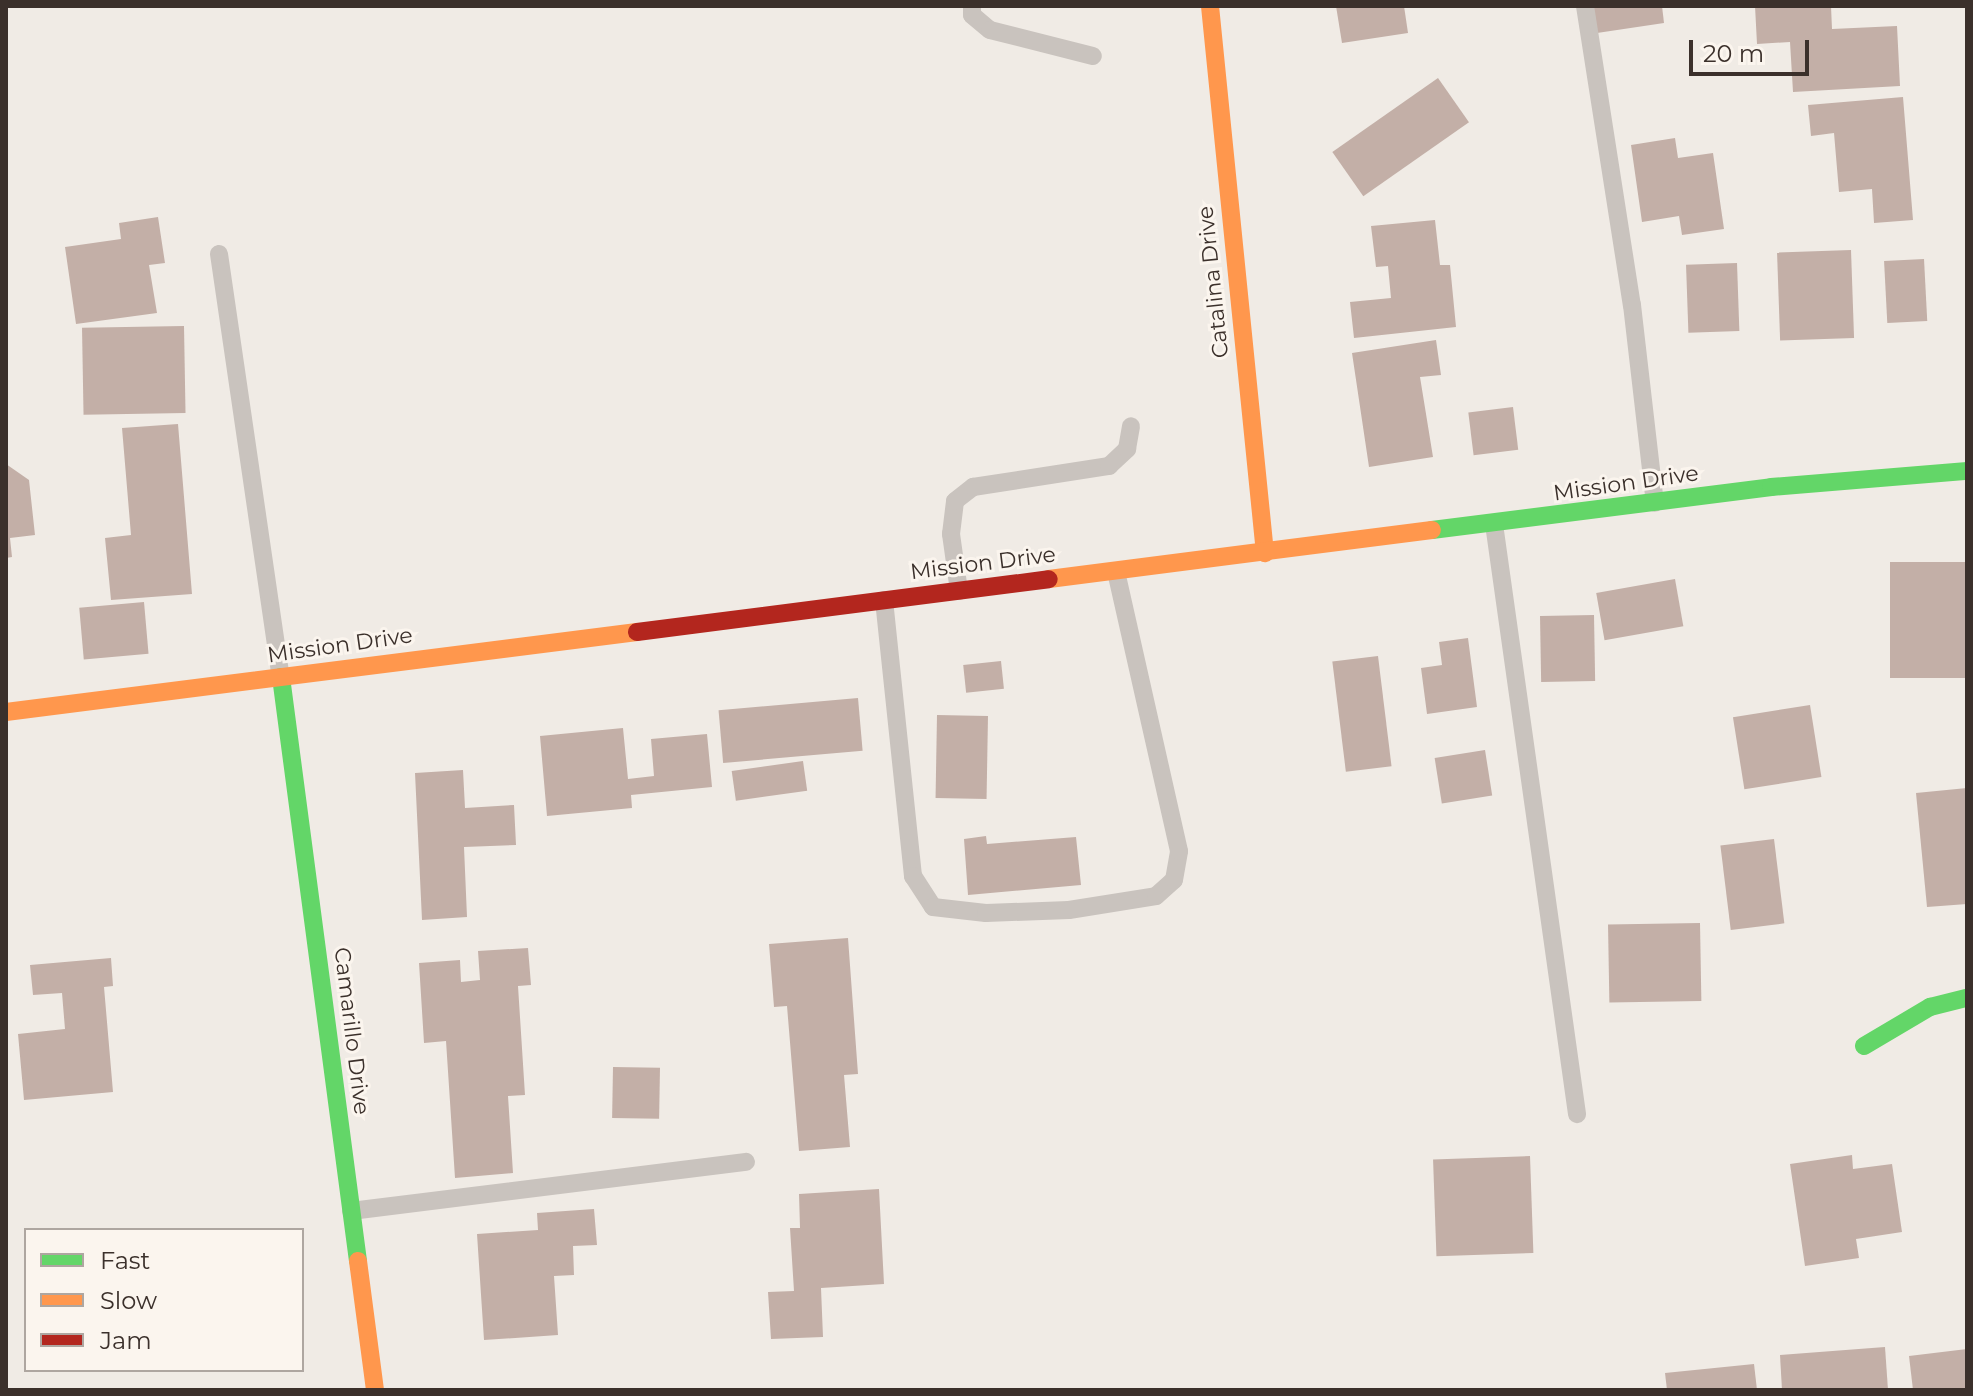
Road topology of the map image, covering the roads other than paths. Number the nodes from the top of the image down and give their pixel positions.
1 (972, 6) edge
2 (1210, 6) edge
3 (1585, 6) edge
4 (1093, 56) dead end
5 (219, 254) dead end
6 (1131, 426) dead end
7 (1967, 471) edge
8 (1655, 503) junction
9 (1494, 524) junction
10 (1265, 553) junction
11 (1116, 571) junction
12 (959, 591) junction
13 (884, 600) junction
14 (281, 677) junction
15 (6, 712) edge
16 (1967, 998) edge
17 (1864, 1046) dead end
18 (1577, 1114) dead end
19 (746, 1162) dead end
20 (351, 1211) junction
21 (375, 1390) edge

1 - 4 lane
2 - 10 street, Catalina Drive
3 - 8 lane
5 - 14 lane
6 - 12 lane
7 - 8 street, Mission Drive
8 - 9 street, Mission Drive
9 - 10 street, Mission Drive
9 - 18 lane
10 - 11 street, Mission Drive
11 - 12 street, Mission Drive
11 - 13 lane
12 - 13 street, Mission Drive
13 - 14 street, Mission Drive
14 - 15 street, Mission Drive
14 - 20 street, Camarillo Drive
16 - 17 street
19 - 20 lane
20 - 21 street, Camarillo Drive

